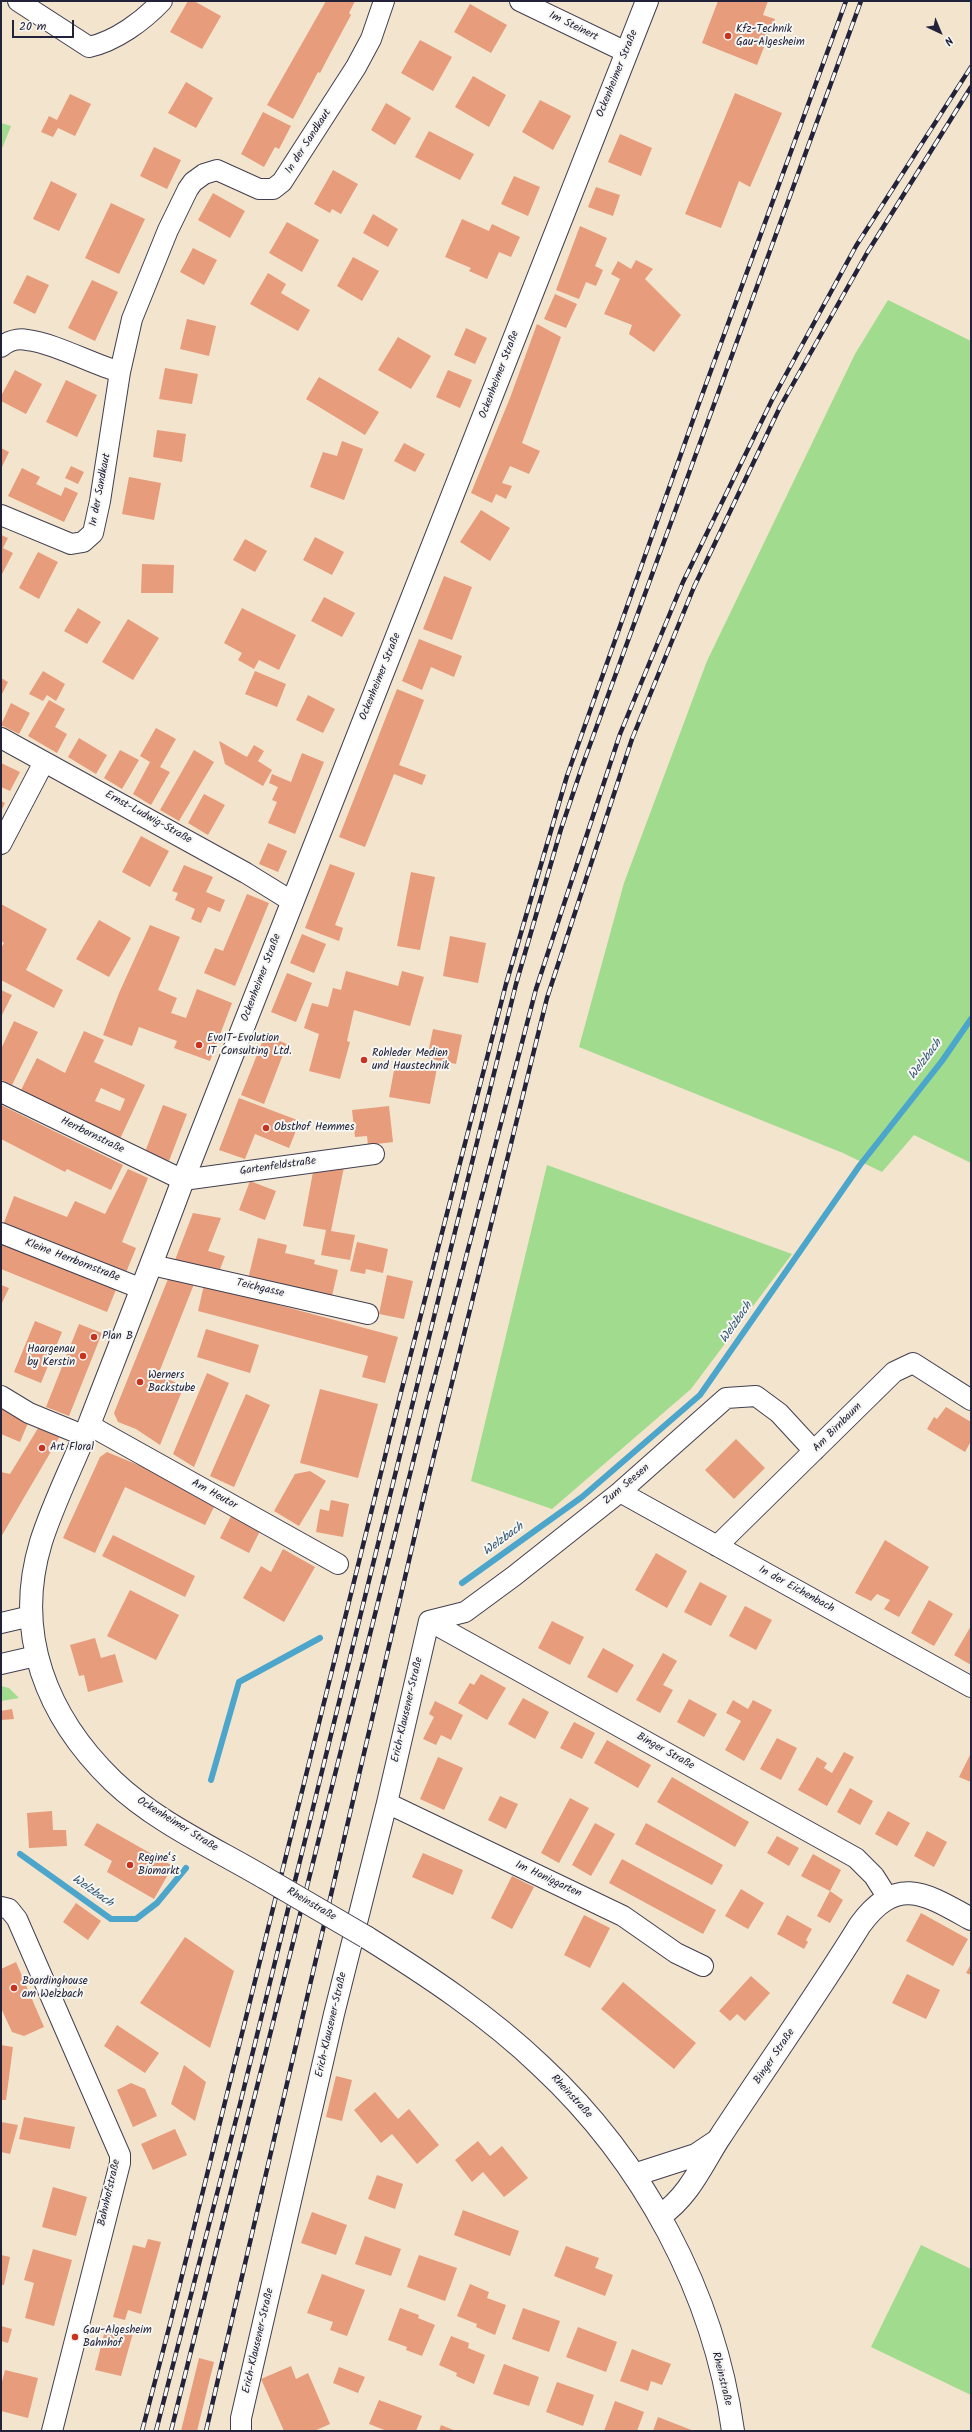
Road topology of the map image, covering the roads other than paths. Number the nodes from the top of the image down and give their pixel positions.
1 (18, 1) edge
2 (162, 1) edge
3 (384, 1) edge
4 (520, 1) edge
5 (647, 1) edge
6 (626, 52) junction
7 (1, 347) edge
8 (120, 372) junction
9 (1, 515) edge
10 (1, 738) edge
11 (44, 762) junction
12 (1, 844) edge
13 (293, 902) junction
14 (1, 1092) edge
15 (374, 1154) dead end
16 (183, 1180) junction
17 (1, 1233) edge
18 (152, 1264) junction
19 (142, 1289) junction
20 (368, 1314) dead end
21 (1, 1396) edge
22 (971, 1400) edge
23 (87, 1431) junction
24 (814, 1451) junction
25 (620, 1492) junction
26 (718, 1546) junction
27 (338, 1564) dead end
28 (31, 1616) junction
29 (429, 1620) junction
30 (1, 1623) edge
31 (36, 1656) junction
32 (1, 1664) edge
33 (971, 1687) edge
34 (387, 1803) junction
35 (264, 1878) joint
36 (888, 1898) junction
37 (1, 1907) edge
38 (971, 1919) edge
39 (703, 1966) dead end
40 (719, 2139) junction
41 (634, 2175) junction
42 (660, 2216) junction
43 (52, 2431) edge
44 (241, 2431) edge
45 (733, 2431) edge

1 - 2 street
3 - 8 street, In der Sandkaut
4 - 6 street, Im Steinert
5 - 6 main road, Ockenheimer Straße
6 - 13 main road, Ockenheimer Straße
7 - 8 street
8 - 9 street, In der Sandkaut
10 - 11 street, Ernst-Ludwig-Straße
11 - 12 street
11 - 13 street, Ernst-Ludwig-Straße
13 - 16 main road, Ockenheimer Straße
14 - 16 street, Herrbornstraße
15 - 16 street, Gartenfeldstraße
16 - 18 main road, Ockenheimer Straße
17 - 19 street, Kleine Herrbornstraße
18 - 19 main road, Ockenheimer Straße
18 - 20 street, Teichgasse
19 - 23 main road, Ockenheimer Straße
21 - 23 street, Am Heutor
22 - 24 street, Am Birnbaum
23 - 27 street, Am Heutor
23 - 28 main road, Ockenheimer Straße
24 - 25 street, Zum Seesen
24 - 26 street, Am Birnbaum
25 - 26 street, In der Eichenbach
25 - 29 street, Zum Seesen
26 - 33 street, In der Eichenbach
28 - 30 street
28 - 31 main road, Ockenheimer Straße
29 - 34 street, Erich-Klausener-Straße
29 - 36 street, Binger Straße
31 - 32 street
31 - 35 main road, Ockenheimer Straße
34 - 39 street, Im Honiggarten
34 - 44 street, Erich-Klausener-Straße
35 - 41 main road, Rheinstraße, bridge
36 - 38 main road, Binger Straße
36 - 40 main road, Binger Straße
37 - 43 street, Bahnhofstraße
40 - 41 main road, Binger Straße
40 - 42 main road, Binger Straße
41 - 42 main road, Rheinstraße
42 - 45 main road, Rheinstraße

